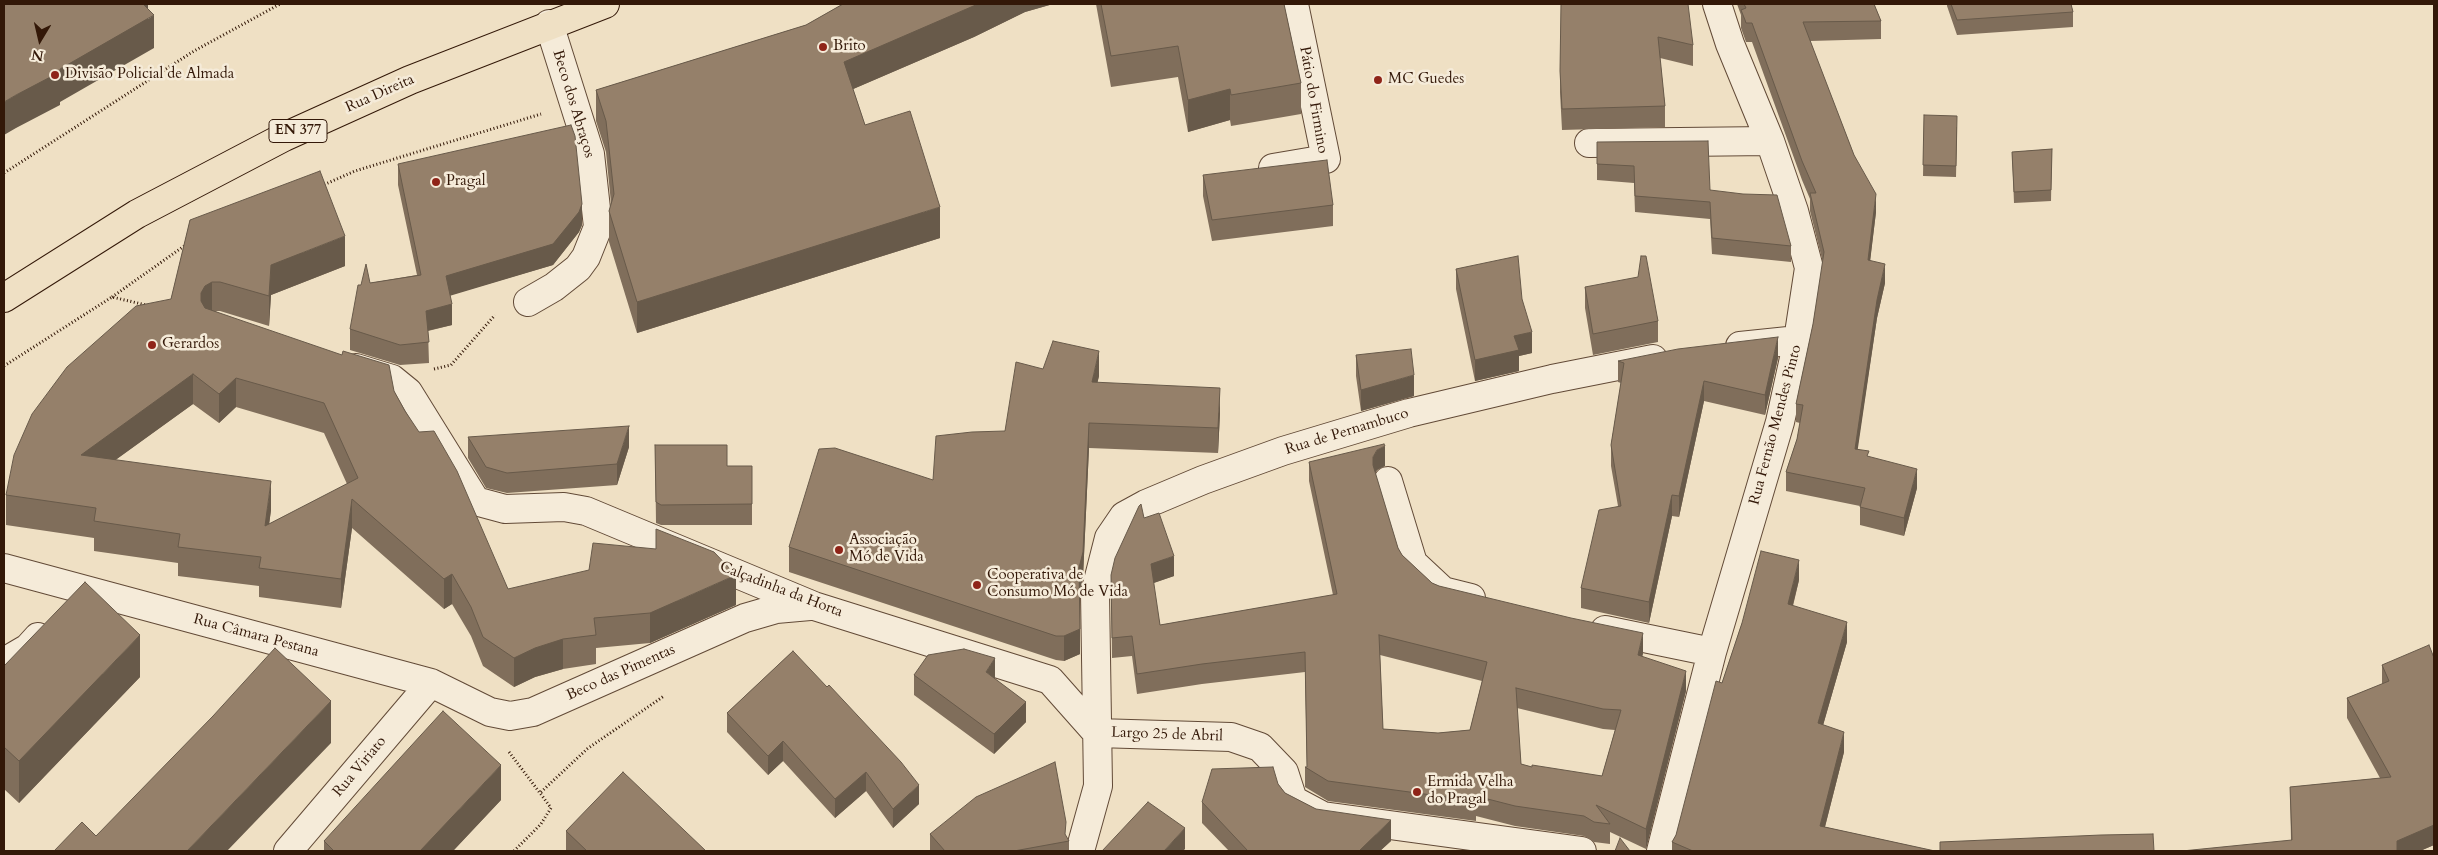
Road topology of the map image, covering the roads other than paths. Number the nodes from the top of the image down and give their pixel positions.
1 (606, 4) edge
2 (1294, 4) edge
3 (1717, 4) edge
4 (549, 24) junction
5 (1770, 141) junction
6 (1589, 143) dead end
7 (1256, 170) edge
8 (5, 295) edge
9 (528, 302) road end
10 (1798, 340) junction
11 (1712, 350) edge
12 (1674, 355) edge
13 (337, 362) edge
14 (1388, 481) dead end
15 (4, 560) edge
16 (16, 571) edge
17 (81, 590) junction
18 (1500, 605) edge
19 (814, 606) junction
20 (1585, 625) edge
21 (1712, 652) junction
22 (4, 662) edge
23 (431, 684) junction
24 (1097, 733) junction
25 (288, 851) edge
26 (1080, 851) edge
27 (1582, 851) edge
28 (1661, 851) edge

1 - 4 main road, Rua Direita / EN 377
2 - 7 street, Pátio do Firmino
3 - 5 street, Rua Fernão Mendes Pinto
4 - 8 main road, Rua Direita / EN 377
4 - 9 street, Beco dos Abraços
5 - 6 street
5 - 10 street, Rua Fernão Mendes Pinto
10 - 11 street
10 - 21 street, Rua Fernão Mendes Pinto
12 - 24 street, Rua de Pernambuco
13 - 19 street, Calçadinha da Horta
14 - 18 street
15 - 16 street, Rua Câmara Pestana
16 - 17 street, Rua Câmara Pestana
17 - 22 street
17 - 23 street, Rua Câmara Pestana
19 - 23 street, Beco das Pimentas
19 - 24 street, Calçadinha da Horta
20 - 21 street
21 - 28 street, Rua Fernão Mendes Pinto
23 - 25 street, Rua Viriato
24 - 26 street, Rua de Pernambuco
24 - 27 street, Largo 25 de Abril

